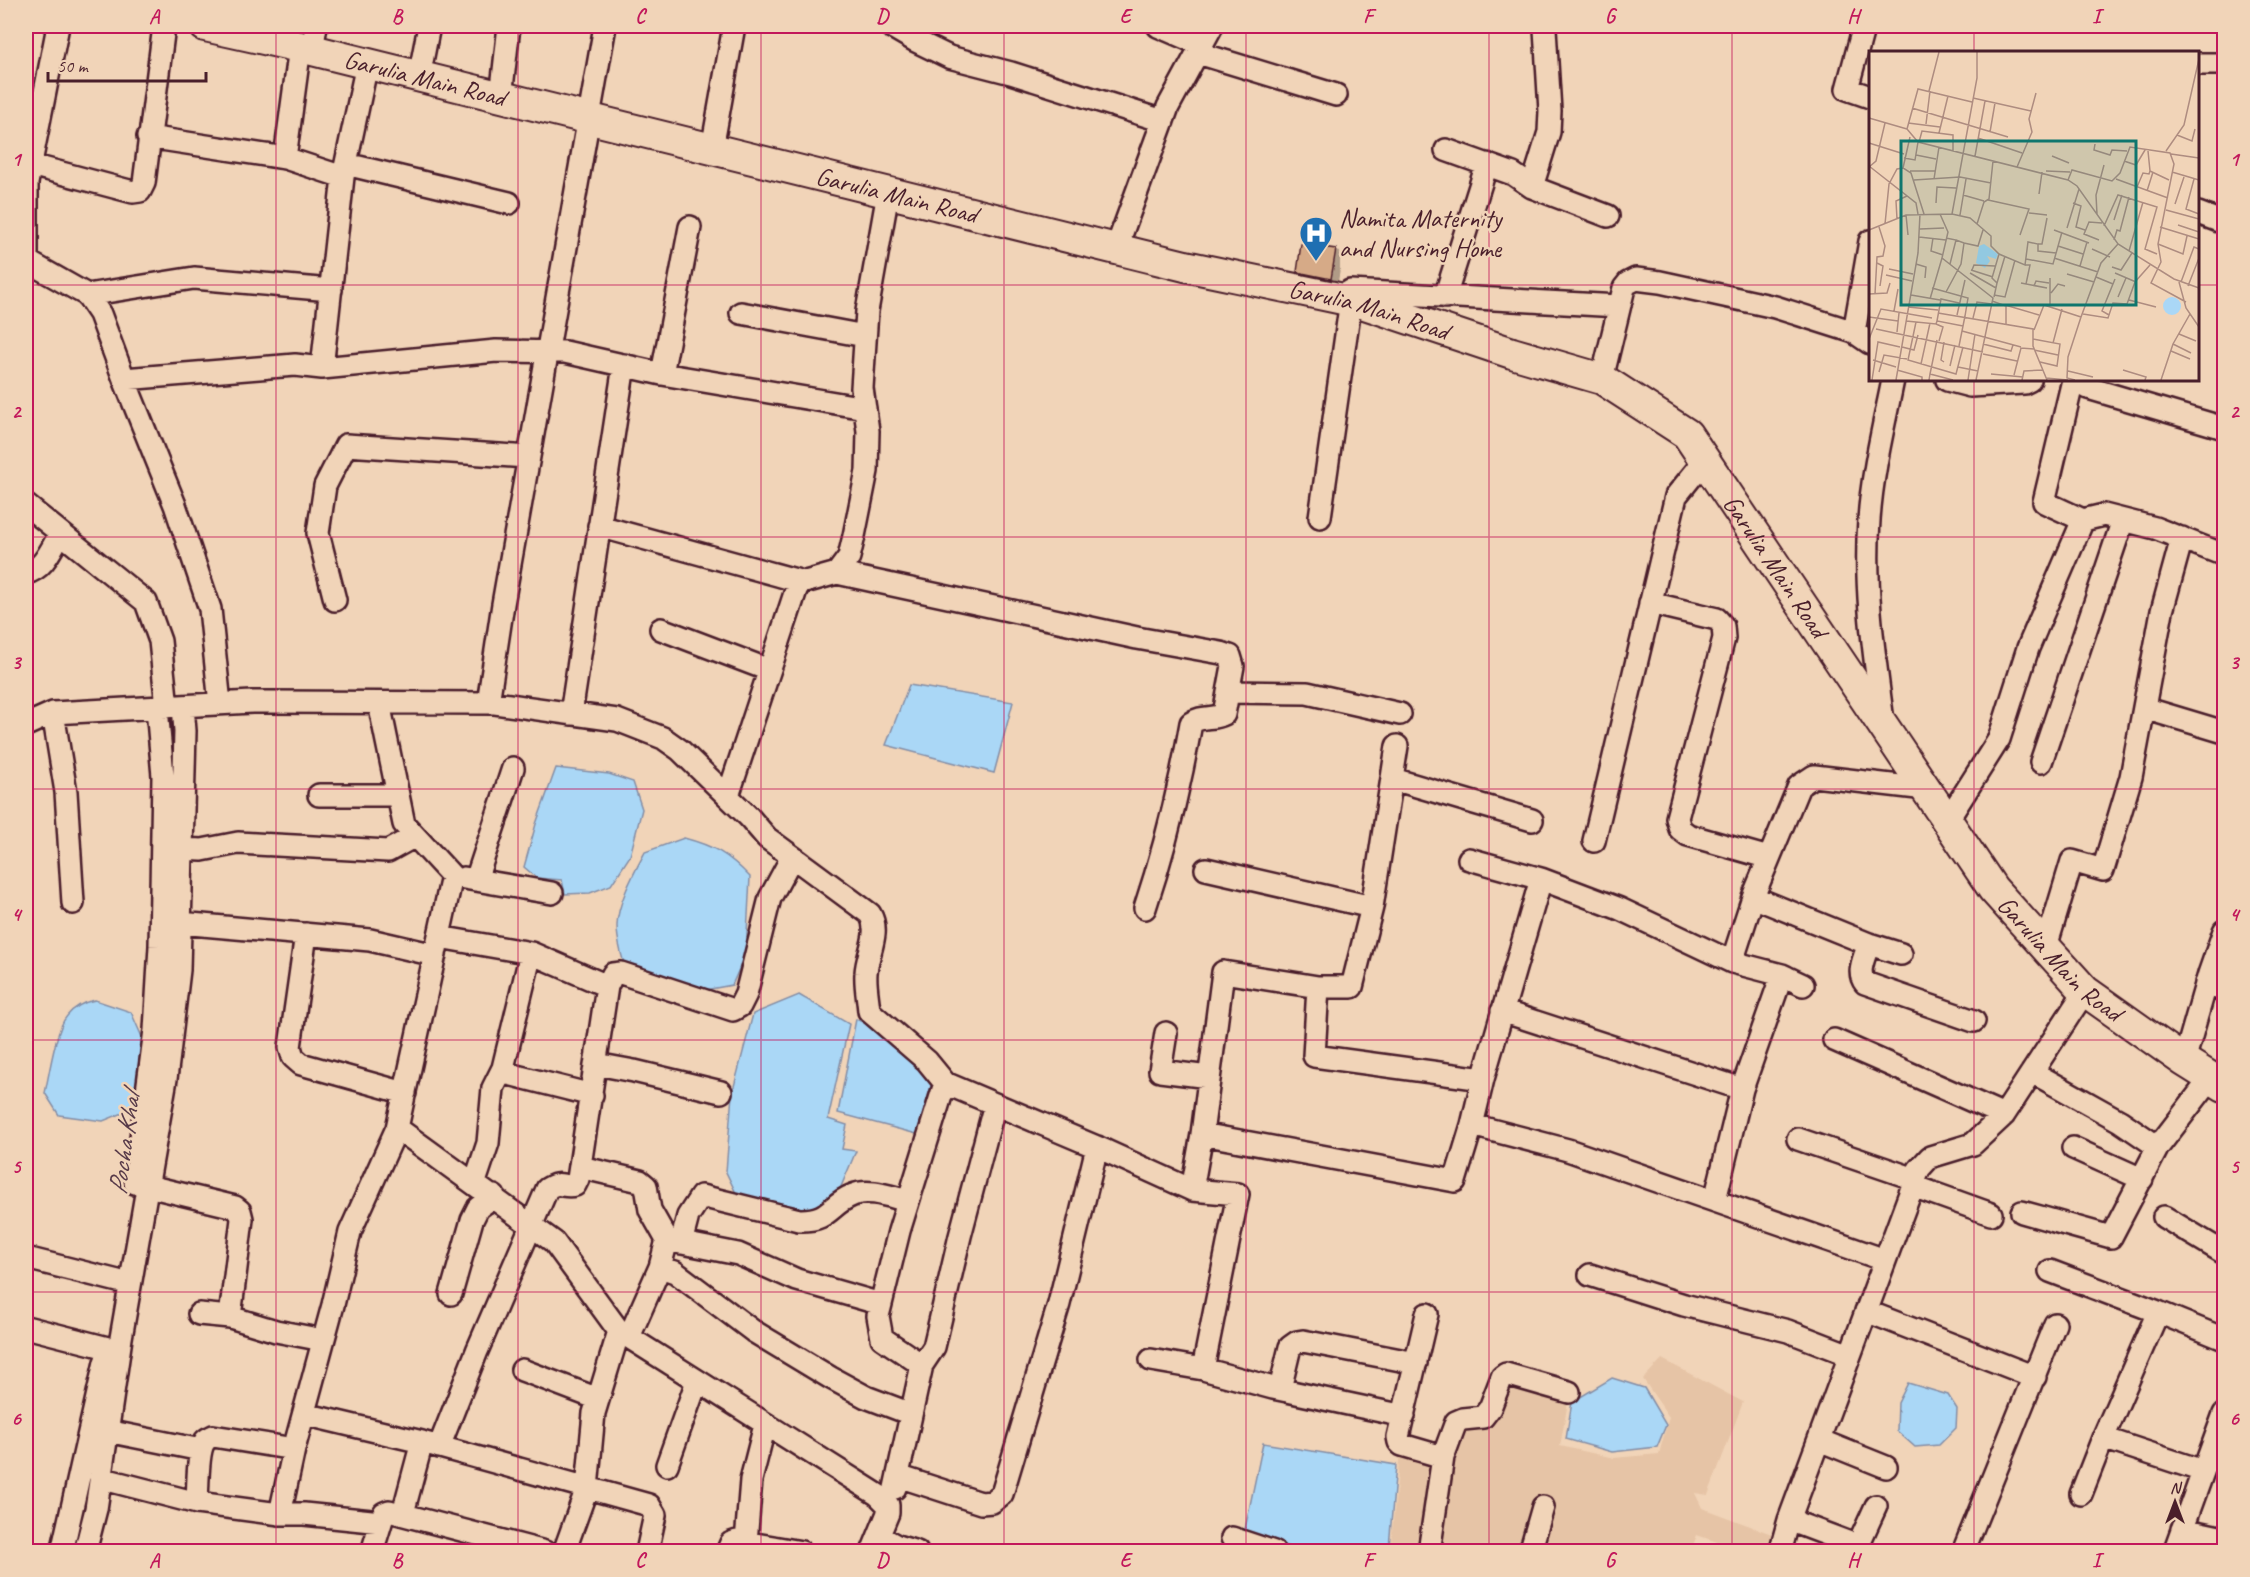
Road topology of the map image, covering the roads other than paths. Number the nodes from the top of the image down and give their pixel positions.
1 (58, 26) edge
2 (164, 26) edge
3 (429, 26) edge
4 (508, 26) edge
5 (605, 26) edge
6 (734, 26) edge
7 (890, 26) edge
8 (1158, 26) edge
9 (1212, 26) edge
10 (218, 27) edge
11 (1545, 29) dead end
12 (1862, 33) dead end
13 (310, 41) edge
14 (1200, 49) junction
15 (367, 64) junction
16 (2199, 64) edge
17 (2224, 64) edge
18 (419, 77) junction
19 (1336, 95) dead end
20 (501, 97) junction
21 (1869, 97) edge
22 (589, 119) junction
23 (1163, 121) junction
24 (32, 128) edge
25 (148, 137) junction
26 (712, 149) junction
27 (1446, 150) dead end
28 (285, 158) junction
29 (1487, 164) junction
30 (31, 165) junction
31 (344, 171) junction
32 (1532, 187) junction
33 (888, 193) junction
34 (509, 203) dead end
35 (2199, 213) edge
36 (1608, 216) dead end
37 (2224, 223) edge
38 (690, 227) dead end
39 (1116, 249) junction
40 (1869, 253) edge
41 (26, 261) edge
42 (331, 290) junction
43 (87, 295) junction
44 (1444, 297) junction
45 (1340, 298) junction
46 (1619, 306) junction
47 (741, 313) dead end
48 (865, 336) junction
49 (1862, 337) edge
50 (548, 352) junction
51 (624, 365) junction
52 (322, 368) junction
53 (662, 374) junction
54 (124, 380) junction
55 (1602, 380) junction
56 (1893, 381) edge
57 (1951, 381) edge
58 (2029, 381) edge
59 (2074, 381) edge
60 (2076, 381) edge
61 (865, 408) junction
62 (2224, 429) edge
63 (529, 458) junction
64 (1705, 460) junction
65 (26, 505) edge
66 (1320, 517) dead end
67 (2083, 520) junction
68 (2123, 520) junction
69 (599, 526) junction
70 (60, 534) junction
71 (2182, 538) junction
72 (2224, 555) edge
73 (26, 573) edge
74 (837, 573) junction
75 (803, 582) junction
76 (335, 600) dead end
77 (1650, 603) junction
78 (661, 628) dead end
79 (769, 670) junction
80 (1229, 692) junction
81 (379, 703) junction
82 (488, 703) junction
83 (220, 704) junction
84 (169, 707) junction
85 (2144, 708) junction
86 (53, 714) junction
87 (570, 714) junction
88 (1400, 714) dead end
89 (26, 725) edge
90 (1884, 726) junction
91 (2224, 732) edge
92 (1397, 746) dead end
93 (2041, 762) dead end
94 (513, 768) dead end
95 (1393, 779) junction
96 (1926, 789) junction
97 (319, 795) dead end
98 (398, 795) junction
99 (728, 796) junction
100 (1532, 820) dead end
101 (1947, 821) junction
102 (415, 836) junction
103 (1594, 841) dead end
104 (181, 849) junction
105 (792, 857) junction
106 (1769, 858) junction
107 (1469, 859) dead end
108 (1206, 869) dead end
109 (452, 876) junction
110 (1541, 879) junction
111 (476, 880) junction
112 (552, 893) dead end
113 (1753, 897) junction
114 (73, 903) dead end
115 (1372, 907) junction
116 (1145, 908) dead end
117 (180, 923) junction
118 (2224, 931) edge
119 (306, 934) junction
120 (1869, 944) junction
121 (437, 946) junction
122 (2046, 947) junction
123 (531, 953) junction
124 (1901, 954) dead end
125 (1732, 962) junction
126 (1782, 975) junction
127 (1803, 985) dead end
128 (607, 986) junction
129 (1318, 987) junction
130 (2215, 987) edge
131 (2085, 991) junction
132 (1502, 1011) junction
133 (1974, 1021) dead end
134 (1166, 1033) dead end
135 (1834, 1040) dead end
136 (2184, 1061) junction
137 (596, 1064) junction
138 (501, 1072) junction
139 (2032, 1072) junction
140 (1209, 1077) junction
141 (1483, 1079) junction
142 (2218, 1082) edge
143 (945, 1083) junction
144 (1743, 1089) junction
145 (721, 1092) dead end
146 (405, 1093) junction
147 (592, 1095) junction
148 (995, 1104) junction
149 (2004, 1115) junction
150 (1472, 1125) junction
151 (397, 1128) junction
152 (1202, 1134) junction
153 (1798, 1139) dead end
154 (1097, 1147) junction
155 (2073, 1148) dead end
156 (2158, 1148) junction
157 (580, 1167) junction
158 (2142, 1179) junction
159 (475, 1182) junction
160 (1914, 1183) junction
161 (148, 1186) junction
162 (1192, 1190) junction
163 (494, 1196) junction
164 (1715, 1200) junction
165 (908, 1201) junction
166 (2022, 1212) dead end
167 (1991, 1214) dead end
168 (2164, 1217) dead end
169 (531, 1224) junction
170 (674, 1241) junction
171 (2224, 1253) edge
172 (26, 1258) edge
173 (1885, 1260) junction
174 (660, 1267) junction
175 (2050, 1271) dead end
176 (1590, 1275) dead end
177 (118, 1281) junction
178 (451, 1294) dead end
179 (881, 1304) junction
180 (1866, 1311) junction
181 (2158, 1311) junction
182 (199, 1314) dead end
183 (1427, 1314) dead end
184 (230, 1317) junction
185 (2055, 1324) dead end
186 (26, 1327) edge
187 (624, 1334) junction
188 (324, 1340) junction
189 (2224, 1340) edge
190 (108, 1348) junction
191 (1850, 1354) junction
192 (1151, 1360) dead end
193 (1416, 1363) junction
194 (922, 1365) junction
195 (1203, 1368) junction
196 (522, 1370) dead end
197 (2035, 1377) junction
198 (697, 1381) junction
199 (1280, 1389) junction
200 (1569, 1392) dead end
201 (598, 1399) junction
202 (304, 1414) junction
203 (911, 1414) junction
204 (1404, 1416) junction
205 (2224, 1418) edge
206 (765, 1425) junction
207 (107, 1431) junction
208 (2103, 1438) junction
209 (1819, 1440) junction
210 (431, 1445) junction
211 (294, 1449) junction
212 (201, 1450) junction
213 (1443, 1457) junction
214 (667, 1465) dead end
215 (1886, 1467) dead end
216 (2204, 1471) junction
217 (898, 1476) junction
218 (100, 1478) junction
219 (587, 1488) junction
220 (2081, 1494) dead end
221 (197, 1503) junction
222 (888, 1505) junction
223 (1876, 1506) dead end
224 (1543, 1507) dead end
225 (403, 1513) junction
226 (280, 1514) junction
227 (1789, 1520) junction
228 (381, 1522) junction
229 (2182, 1529) junction
230 (1232, 1538) dead end
231 (2224, 1538) edge
232 (876, 1544) edge
233 (737, 1547) edge
234 (1856, 1549) edge
235 (62, 1551) edge
236 (85, 1551) edge
237 (372, 1551) edge
238 (544, 1551) edge
239 (564, 1551) edge
240 (647, 1551) edge
241 (802, 1551) edge
242 (917, 1551) edge
243 (1274, 1551) edge
244 (1429, 1551) edge
245 (1530, 1551) edge
246 (1780, 1551) edge
247 (1963, 1551) edge
248 (2174, 1551) edge

1 - 24 street
2 - 25 street
3 - 18 street
4 - 20 street
5 - 22 street
6 - 26 street
7 - 23 street
8 - 14 street
9 - 14 street
10 - 13 street, Garulia Main Road
11 - 32 street
12 - 21 street
13 - 15 street, Garulia Main Road
13 - 28 street
14 - 19 street
14 - 23 street
15 - 18 street, Garulia Main Road
15 - 31 street
16 - 17 street
18 - 20 street, Garulia Main Road
20 - 22 street, Garulia Main Road
22 - 26 street, Garulia Main Road
22 - 50 street
23 - 39 street
24 - 30 street
25 - 28 street
25 - 30 street
26 - 33 street, Garulia Main Road
27 - 29 street
28 - 31 street
29 - 32 street
29 - 44 street
30 - 41 street
31 - 34 street
31 - 42 street
32 - 36 street
33 - 39 street, Garulia Main Road
33 - 48 street
35 - 37 street
38 - 53 street
39 - 45 street, Garulia Main Road
40 - 49 street
41 - 43 street
42 - 43 street
42 - 52 street
43 - 54 street
44 - 45 street
44 - 46 street
45 - 55 street, Garulia Main Road
45 - 66 street
46 - 49 street
46 - 55 street
47 - 48 street
48 - 61 street
50 - 51 street
50 - 52 street
50 - 63 street
51 - 53 street
51 - 69 street
52 - 54 street
53 - 61 street
54 - 83 street
55 - 64 street, Garulia Main Road
56 - 90 street
57 - 58 street
59 - 67 street
60 - 62 street
61 - 74 street
63 - 76 street
63 - 82 street
64 - 77 street
64 - 90 street, Garulia Main Road
65 - 70 street
67 - 68 street
67 - 101 street
68 - 71 street
68 - 93 street
69 - 75 street
69 - 87 street
70 - 73 street
70 - 84 street
71 - 72 street
71 - 85 street
74 - 75 street
74 - 80 street
75 - 79 street
77 - 103 street
77 - 106 street
78 - 79 street
79 - 99 street
80 - 88 street
80 - 116 street
81 - 82 street
81 - 83 street
81 - 98 street
82 - 87 street
83 - 84 street
84 - 86 street
84 - 104 street
84 - 177 street
85 - 91 street
85 - 122 street
86 - 89 street
86 - 114 street
87 - 99 street
90 - 96 street, Garulia Main Road
92 - 95 street
94 - 111 street
95 - 100 street
95 - 115 street
96 - 101 street, Garulia Main Road
96 - 106 street
97 - 98 street
98 - 102 street
99 - 105 street
101 - 122 street, Garulia Main Road
102 - 104 street
102 - 109 street
104 - 117 street
105 - 128 street
105 - 143 street
106 - 113 street
107 - 110 street
108 - 115 street
109 - 111 street
109 - 121 street
110 - 125 street
110 - 132 street
111 - 112 street
113 - 120 street
113 - 125 street
115 - 129 street
117 - 119 street
117 - 161 street
118 - 130 street
119 - 121 street
119 - 146 street
120 - 124 street
120 - 133 street
121 - 123 street
121 - 146 street
122 - 131 street, Garulia Main Road
123 - 128 street
123 - 138 street
125 - 126 street
126 - 127 street
126 - 144 street
128 - 137 street
129 - 140 street
129 - 141 street
130 - 136 street
131 - 136 street, Garulia Main Road
131 - 139 street
132 - 141 street
132 - 144 street
134 - 140 street
135 - 149 street
136 - 142 street, Garulia Main Road
137 - 145 street
137 - 147 street
138 - 147 street
138 - 159 street
139 - 149 street
139 - 156 street
140 - 152 street
141 - 150 street
142 - 156 street
143 - 148 street
143 - 165 street
144 - 164 street
146 - 151 street
147 - 157 street
148 - 154 street
148 - 194 street
149 - 160 street
150 - 152 street
150 - 164 street
151 - 159 street
151 - 188 street
152 - 162 street
153 - 160 street
154 - 162 street
154 - 217 street
155 - 158 street
156 - 158 street
157 - 169 street
157 - 170 street
158 - 166 street
159 - 163 street
160 - 167 street
160 - 173 street
161 - 184 street
161 - 207 street
162 - 195 street
163 - 169 street
163 - 178 street
164 - 173 street
165 - 170 street
165 - 179 street
168 - 171 street
169 - 187 street
169 - 210 street
170 - 174 street
170 - 179 street
172 - 177 street
173 - 180 street
174 - 187 street
174 - 203 street
175 - 181 street
176 - 191 street
177 - 190 street
179 - 194 street
180 - 191 street
180 - 197 street
181 - 189 street
181 - 208 street
182 - 184 street
183 - 193 street
184 - 188 street
185 - 197 street
186 - 190 street
187 - 198 street
187 - 201 street
188 - 202 street
190 - 235 street
191 - 209 street
192 - 195 street
193 - 199 street
193 - 204 street
194 - 203 street
195 - 199 street
196 - 201 street
197 - 247 street
198 - 206 street
198 - 214 street
199 - 204 street
200 - 213 street
201 - 219 street
202 - 210 street
202 - 211 street
203 - 217 street
204 - 213 street
205 - 216 street
206 - 222 street
206 - 233 street
207 - 212 street
207 - 218 street
208 - 216 street
208 - 220 street
209 - 215 street
209 - 227 street
210 - 219 street
210 - 225 street
211 - 212 street
211 - 226 street
212 - 221 street
213 - 244 street
216 - 229 street
217 - 222 street
218 - 221 street
218 - 236 street
219 - 239 street
219 - 240 street
221 - 226 street
222 - 232 street
223 - 234 street
224 - 245 street
225 - 228 street
225 - 238 street
226 - 228 street
227 - 234 street
227 - 246 street
228 - 237 street
229 - 231 street
229 - 248 street
230 - 243 street
232 - 242 street
233 - 241 street

